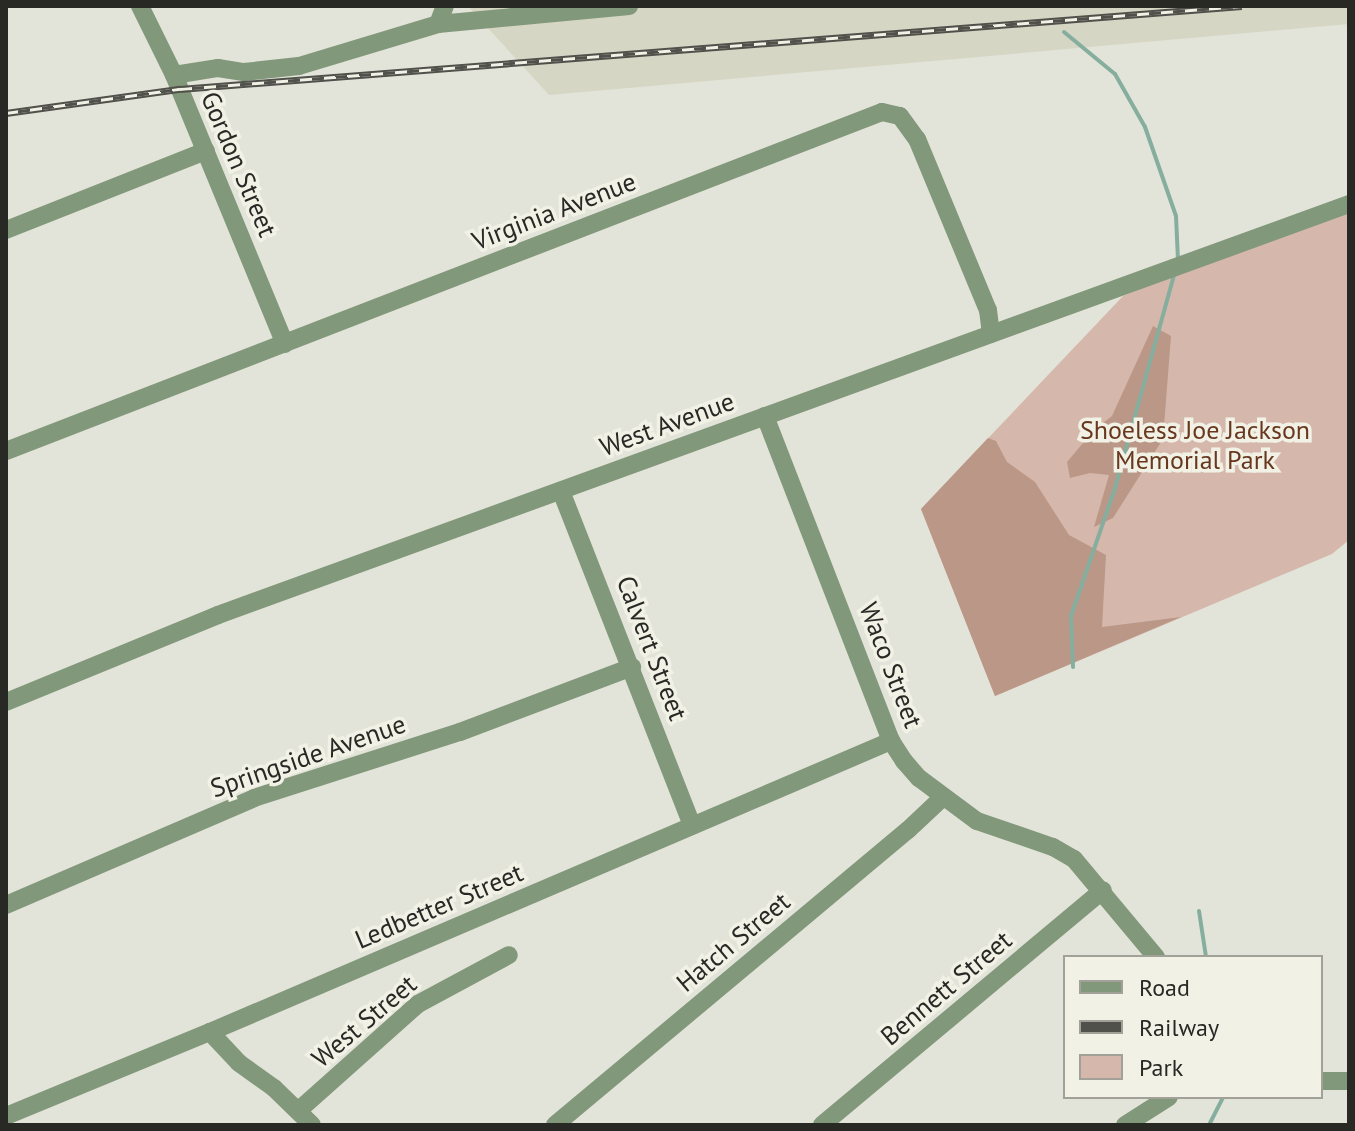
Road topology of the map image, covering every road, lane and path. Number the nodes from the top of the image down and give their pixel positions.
1 (140, 6) edge
2 (629, 6) edge
3 (441, 15) edge
4 (174, 75) junction
5 (206, 151) junction
6 (1349, 204) edge
7 (6, 230) edge
8 (991, 334) junction
9 (285, 344) junction
10 (765, 416) junction
11 (6, 451) edge
12 (561, 491) junction
13 (632, 667) junction
14 (6, 702) edge
15 (891, 741) junction
16 (943, 797) junction
17 (692, 825) junction
18 (1103, 890) junction
19 (6, 905) edge
20 (509, 955) dead end
21 (1154, 955) edge
22 (210, 1032) junction
23 (1323, 1081) edge
24 (1349, 1081) edge
25 (1166, 1099) edge
26 (299, 1110) junction
27 (6, 1116) edge
28 (312, 1125) edge
29 (555, 1125) edge
30 (822, 1125) edge
31 (1125, 1125) edge

1 - 4 street, Gordon Street
2 - 3 street
3 - 4 street
4 - 5 street, Gordon Street
5 - 7 street
5 - 9 street, Gordon Street
6 - 8 street, West Avenue
8 - 9 street, Virginia Avenue
8 - 10 street, West Avenue
9 - 11 street, Virginia Avenue
10 - 12 street, West Avenue
10 - 15 street, Waco Street
12 - 13 street, Calvert Street
12 - 14 street, West Avenue
13 - 17 street, Calvert Street
13 - 19 street, Springside Avenue
15 - 16 street, Waco Street
15 - 17 street, Ledbetter Street
16 - 18 street, Waco Street
16 - 29 street, Hatch Street
17 - 22 street, Ledbetter Street
18 - 21 street, Waco Street
18 - 30 street, Bennett Street
20 - 26 street, West Street
22 - 26 street
22 - 27 street, Ledbetter Street
23 - 24 street
25 - 31 street
26 - 28 street

